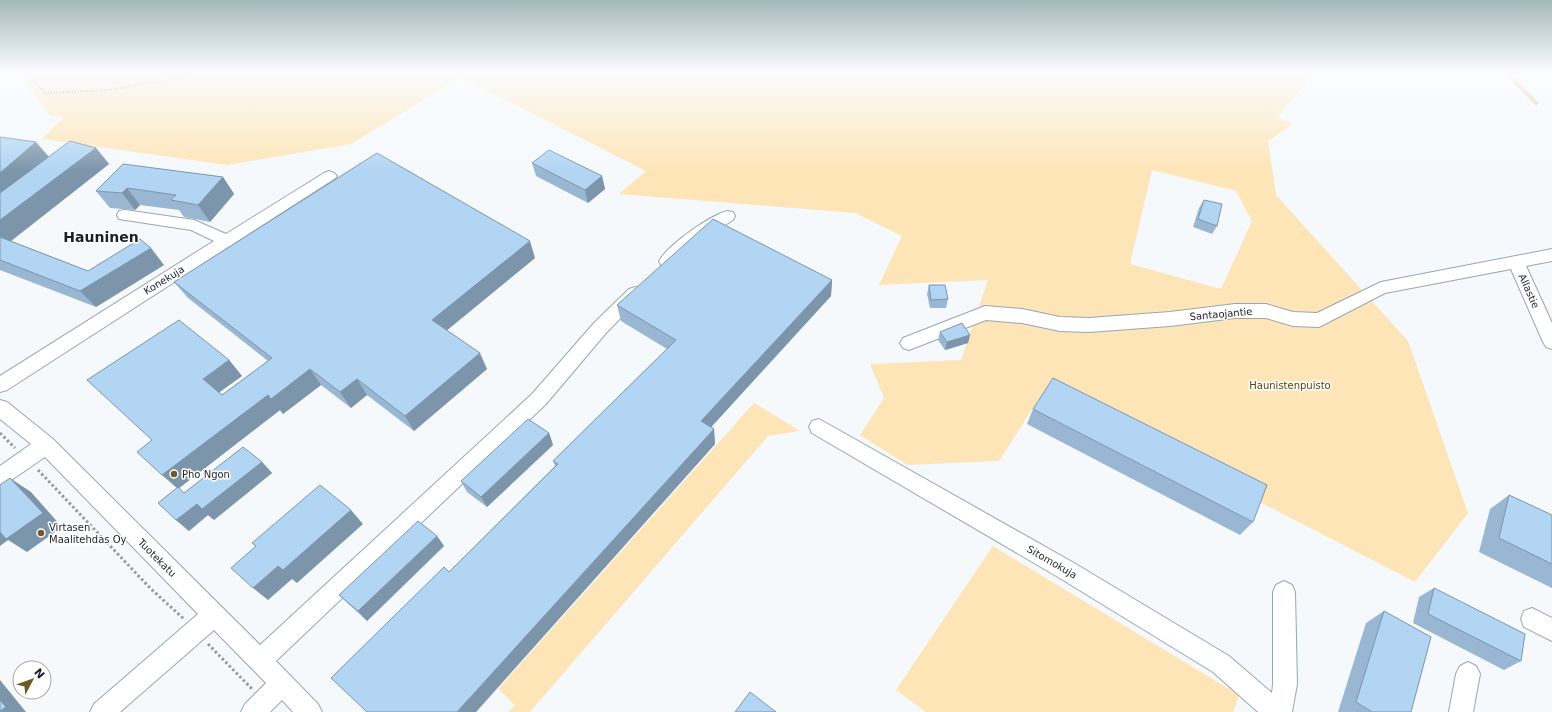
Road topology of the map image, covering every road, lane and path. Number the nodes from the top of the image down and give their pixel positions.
1 (328, 176) dead end
2 (125, 215) dead end
3 (727, 216) dead end
4 (227, 241) junction
5 (1552, 254) edge
6 (1516, 262) junction
7 (1552, 342) edge
8 (909, 343) dead end
9 (0, 385) edge
10 (0, 408) edge
11 (819, 428) dead end
12 (0, 433) edge
13 (46, 445) junction
14 (26, 458) junction
15 (0, 476) edge
16 (1284, 592) dead end
17 (214, 615) junction
18 (1532, 619) dead end
19 (1552, 630) edge
20 (196, 631) junction
21 (260, 662) junction
22 (1468, 674) dead end
23 (282, 684) junction
24 (258, 707) edge
25 (102, 712) edge
26 (310, 712) edge
27 (1276, 712) edge
28 (1280, 712) edge
29 (1461, 712) edge

1 - 4 street, Konekuja
2 - 4 street
3 - 21 street
4 - 9 street, Konekuja
5 - 6 street, Santaojantie
6 - 7 street, Allastie
6 - 8 street, Santaojantie
10 - 13 street, Tuotekatu
11 - 27 street, Sitomokuja
12 - 14 path
13 - 14 street
13 - 17 street, Tuotekatu
14 - 15 street
14 - 20 path
16 - 28 street
17 - 20 street
17 - 21 street, Tuotekatu
18 - 19 street
20 - 24 path
20 - 25 street
21 - 23 street, Tuotekatu
22 - 29 street
23 - 24 street
23 - 26 street, Tuotekatu

